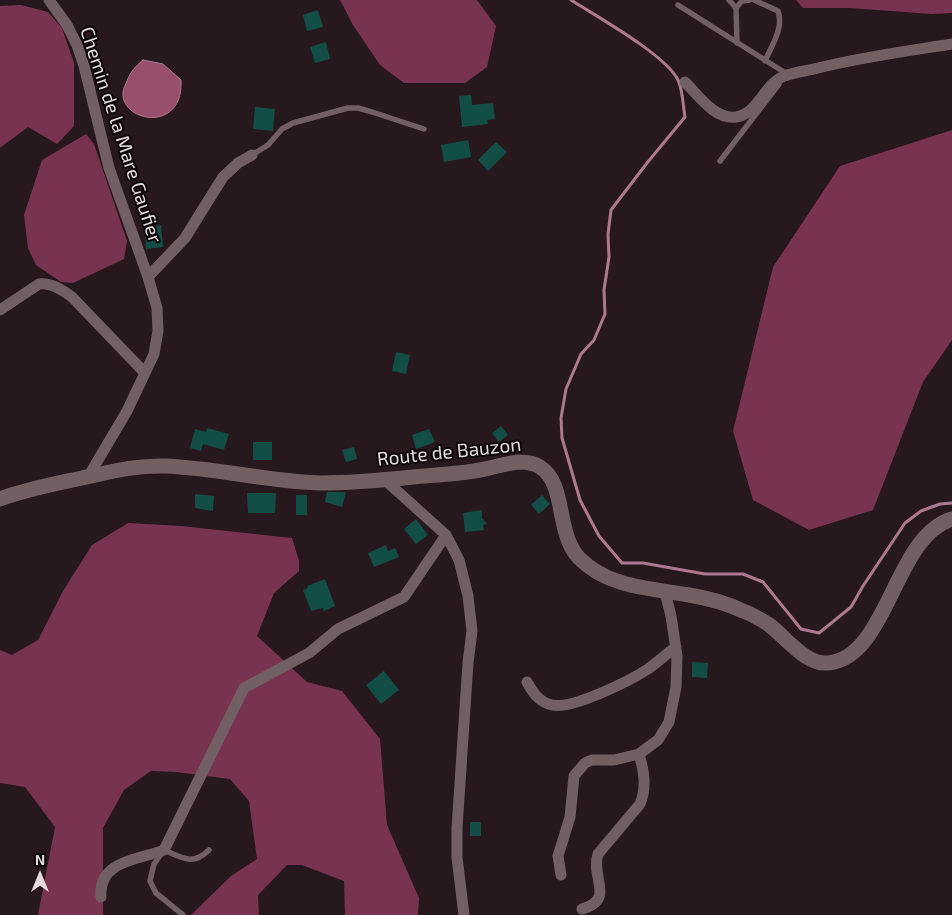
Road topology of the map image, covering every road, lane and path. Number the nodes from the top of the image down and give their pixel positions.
1 (49, 0) edge
2 (729, 0) edge
3 (750, 0) edge
4 (754, 0) edge
5 (678, 5) dead end
6 (736, 8) junction
7 (737, 43) junction
8 (952, 44) edge
9 (765, 60) junction
10 (786, 76) junction
11 (685, 82) dead end
12 (424, 129) dead end
13 (252, 156) joint
14 (720, 160) dead end
15 (148, 277) junction
16 (0, 310) edge
17 (145, 373) junction
18 (88, 477) junction
19 (385, 480) junction
20 (0, 499) edge
21 (952, 519) edge
22 (446, 535) junction
23 (665, 592) junction
24 (676, 647) junction
25 (527, 682) dead end
26 (638, 754) junction
27 (164, 850) junction
28 (209, 850) dead end
29 (561, 875) dead end
30 (101, 897) dead end
31 (582, 909) dead end
32 (183, 915) edge
33 (464, 915) edge

1 - 15 street, Chemin de la Mare Gaufier
2 - 6 lane
3 - 6 lane
4 - 9 lane
5 - 7 lane
6 - 7 lane
7 - 9 lane
8 - 10 street
9 - 10 lane
10 - 11 street
10 - 14 lane
12 - 13 lane
13 - 15 street
15 - 17 street, Chemin de la Mare Gaufier
16 - 17 street
17 - 18 street, Chemin de la Mare Gaufier
18 - 19 street, Route de Bauzon
18 - 20 street, Route de Bauzon
19 - 22 street
19 - 23 street, Route de Bauzon
21 - 23 street, Route de Bauzon
22 - 27 street
22 - 33 street
23 - 24 street
24 - 25 street
24 - 26 street
26 - 29 street
26 - 31 street
27 - 28 lane
27 - 30 street
27 - 32 lane

